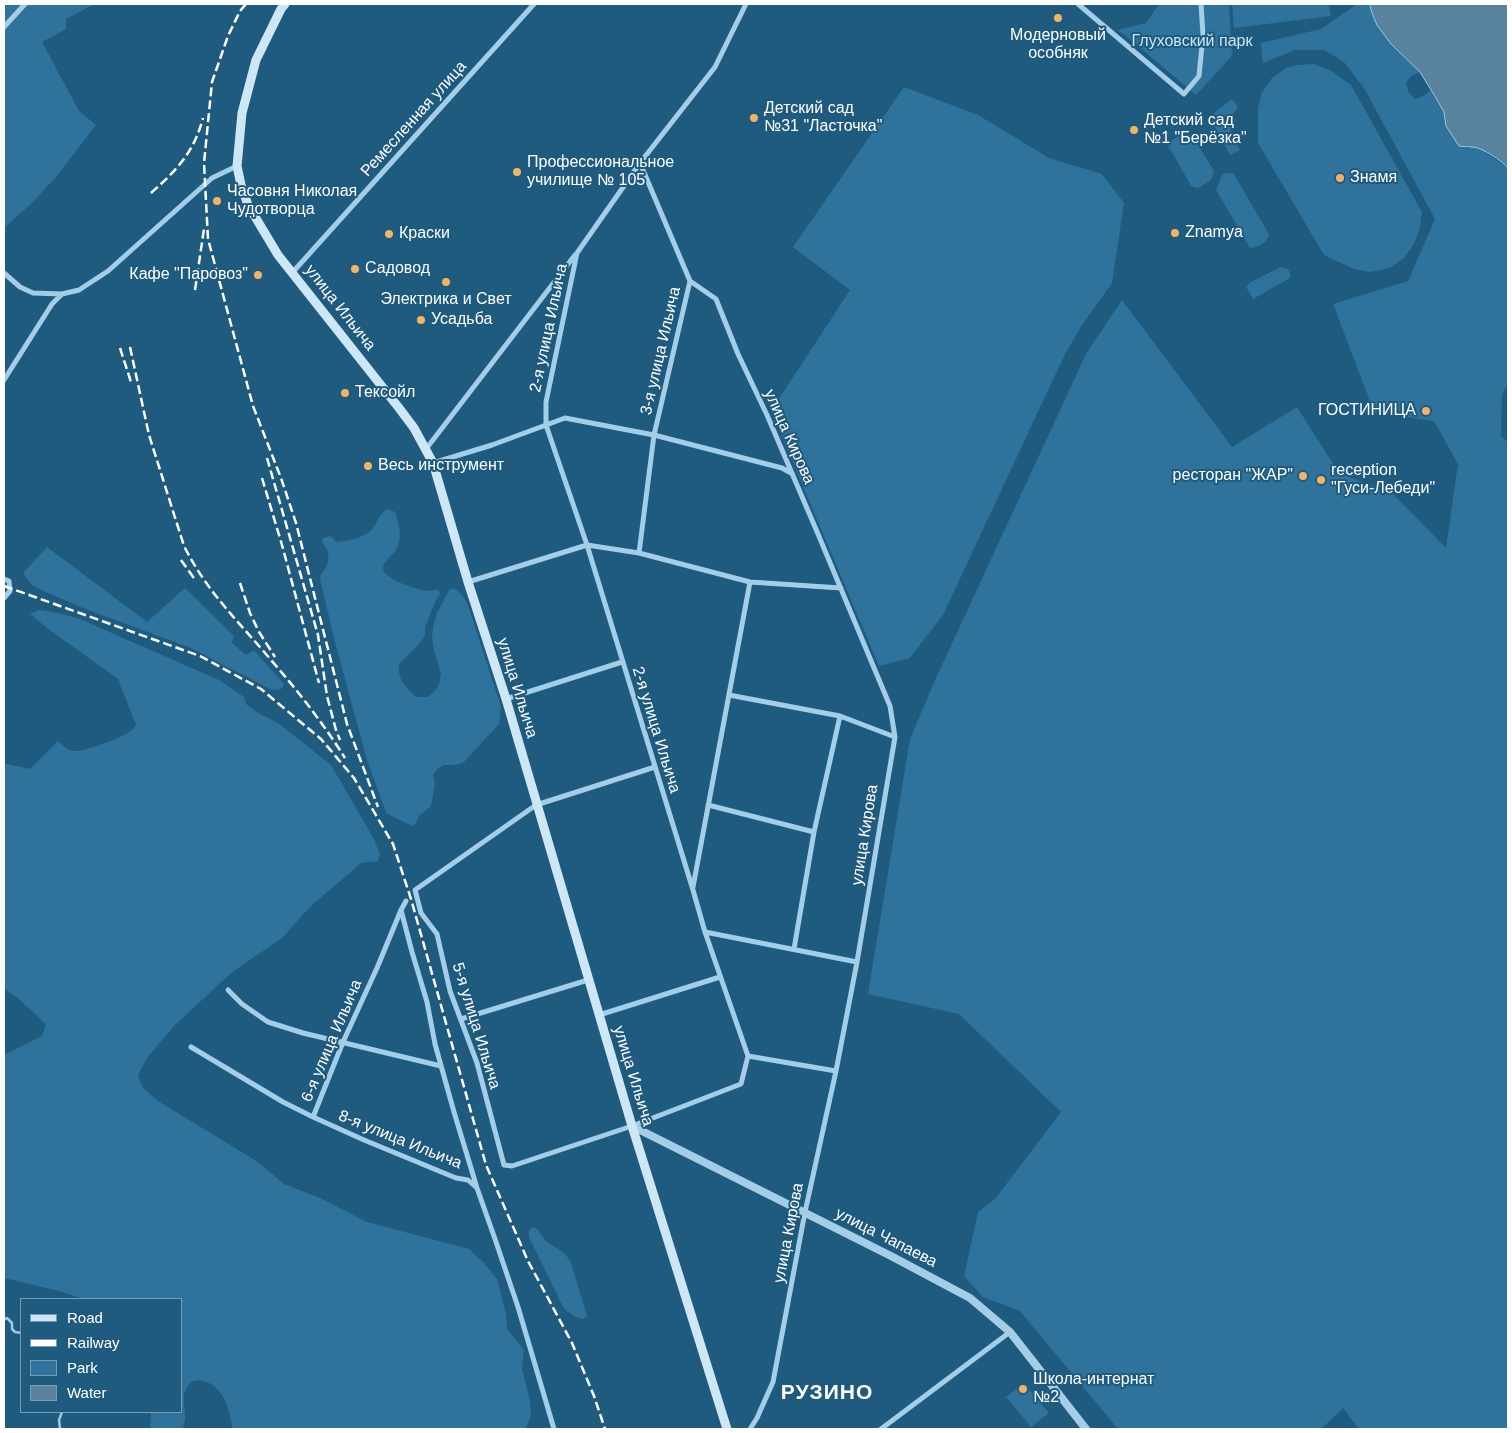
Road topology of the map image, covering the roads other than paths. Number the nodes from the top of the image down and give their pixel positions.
1 (25, 4) edge
2 (285, 4) edge
3 (534, 4) edge
4 (746, 4) edge
5 (1078, 4) edge
6 (1201, 4) edge
7 (4, 27) edge
8 (640, 163) junction
9 (238, 166) junction
10 (577, 253) junction
11 (4, 273) edge
12 (292, 273) junction
13 (690, 281) junction
14 (62, 294) junction
15 (4, 380) edge
16 (546, 425) junction
17 (654, 435) junction
18 (426, 449) junction
19 (433, 463) junction
20 (791, 473) junction
21 (587, 545) junction
22 (639, 554) junction
23 (4, 579) edge
24 (468, 582) junction
25 (750, 582) junction
26 (841, 588) junction
27 (4, 598) edge
28 (622, 662) junction
29 (729, 696) junction
30 (506, 699) junction
31 (840, 716) junction
32 (895, 737) junction
33 (655, 767) junction
34 (536, 805) junction
35 (708, 805) junction
36 (814, 832) junction
37 (693, 890) junction
38 (406, 901) dead end
39 (401, 910) junction
40 (705, 932) junction
41 (794, 949) junction
42 (857, 962) junction
43 (720, 977) junction
44 (588, 980) junction
45 (228, 990) dead end
46 (599, 1015) junction
47 (460, 1019) junction
48 (343, 1042) junction
49 (191, 1047) dead end
50 (748, 1056) junction
51 (441, 1066) junction
52 (836, 1071) junction
53 (313, 1117) junction
54 (632, 1126) junction
55 (477, 1188) junction
56 (805, 1212) junction
57 (1010, 1332) junction
58 (554, 1429) edge
59 (727, 1429) edge
60 (750, 1429) edge
61 (881, 1429) edge
62 (1086, 1429) edge

1 - 7 street
2 - 9 main road, улица Ильича
3 - 12 street, Ремесленная улица
4 - 8 street, 2-я улица Ильича
5 - 6 street
8 - 10 street, 2-я улица Ильича
8 - 13 street, 3-я улица Ильича
9 - 12 main road, улица Ильича
9 - 14 street
10 - 16 street, 2-я улица Ильича
10 - 18 street
11 - 14 street
12 - 18 main road, улица Ильича
13 - 17 street, 3-я улица Ильича
13 - 20 street, улица Кирова
14 - 15 street
16 - 17 street
16 - 19 street
16 - 21 street, 2-я улица Ильича
17 - 20 street
17 - 22 street, 3-я улица Ильича
18 - 19 main road, улица Ильича
19 - 24 main road, улица Ильича
20 - 26 street, улица Кирова
21 - 22 street
21 - 24 street
21 - 28 street, 2-я улица Ильича
22 - 25 street
23 - 27 street
24 - 30 main road, улица Ильича
25 - 26 street
25 - 29 street
26 - 32 street, улица Кирова
28 - 30 street
28 - 33 street, 2-я улица Ильича
29 - 31 street
29 - 35 street
30 - 34 main road, улица Ильича
31 - 32 street
31 - 36 street
32 - 42 street, улица Кирова
33 - 34 street
33 - 37 street, 2-я улица Ильича
34 - 44 main road, улица Ильича
34 - 47 street, 5-я улица Ильича
35 - 36 street
35 - 37 street
36 - 41 street
37 - 40 street, 2-я улица Ильича
38 - 39 street, 6-я улица Ильича
39 - 48 street, 6-я улица Ильича
39 - 51 street
40 - 41 street
40 - 43 street, 2-я улица Ильича
41 - 42 street
42 - 52 street, улица Кирова
43 - 46 street
43 - 50 street, 2-я улица Ильича
44 - 46 main road, улица Ильича
44 - 47 street
45 - 48 street
46 - 54 main road, улица Ильича
47 - 54 street, 5-я улица Ильича
48 - 51 street
48 - 53 street, 6-я улица Ильича
49 - 53 street, 6-я улица Ильича
50 - 52 street
50 - 54 street
51 - 55 street
52 - 56 street, улица Кирова
53 - 55 street, 8-я улица Ильича
54 - 56 street, улица Чапаева
54 - 59 main road, улица Ильича
55 - 58 street
56 - 57 street, улица Чапаева
56 - 60 street, улица Кирова
57 - 61 street
57 - 62 street, улица Чапаева

